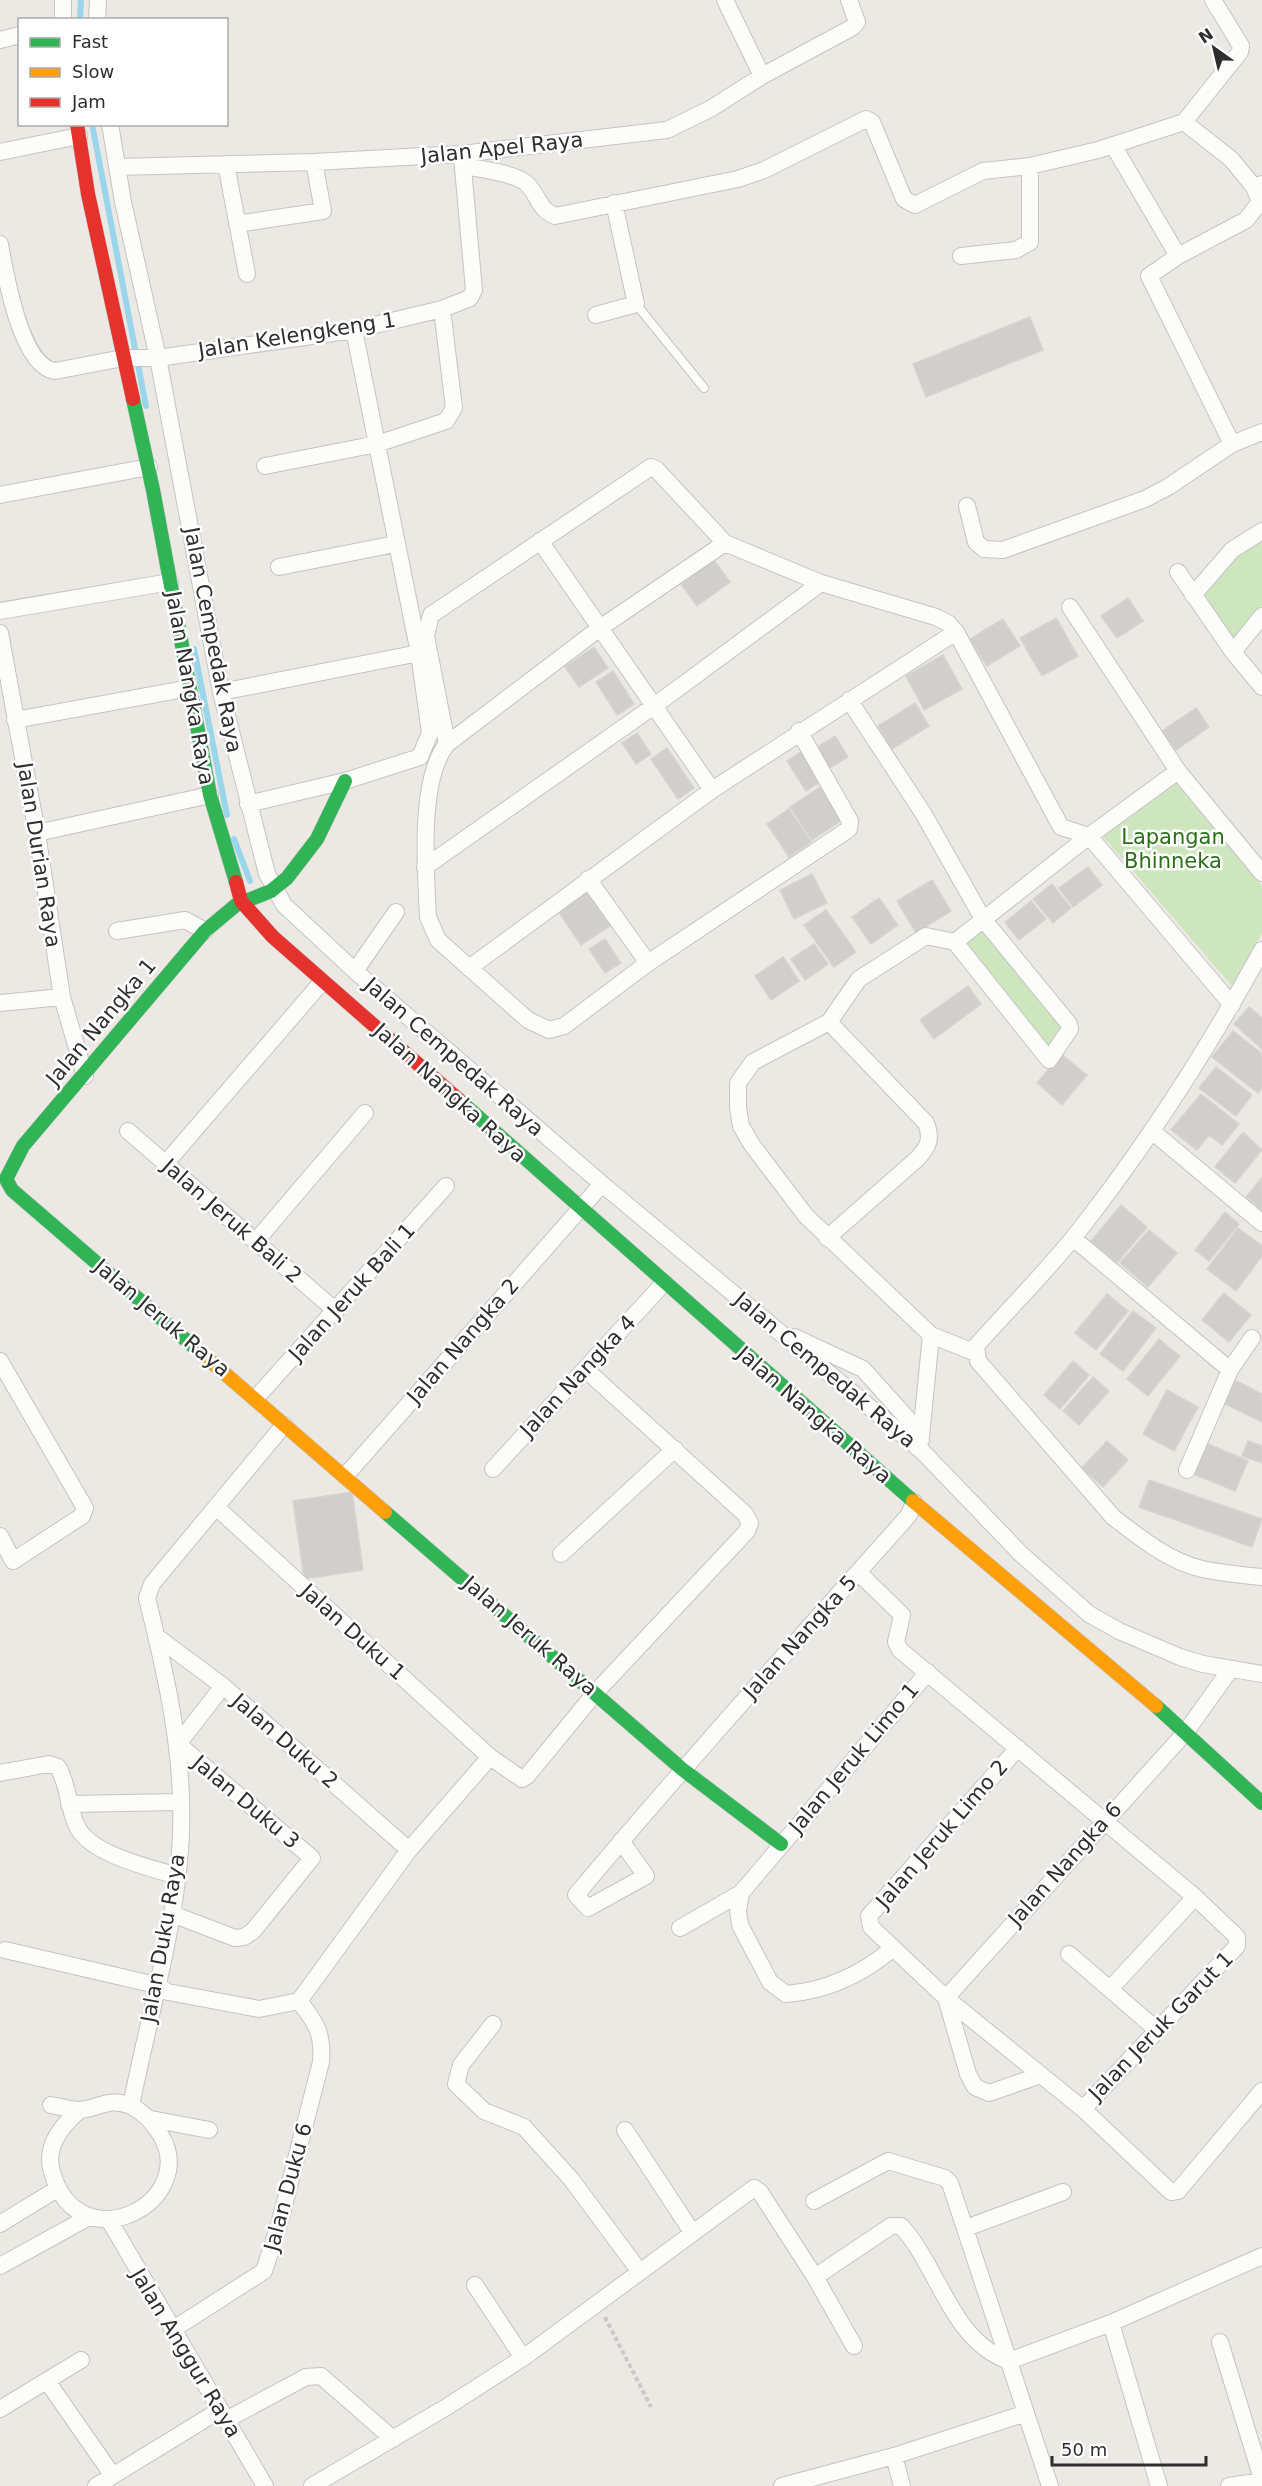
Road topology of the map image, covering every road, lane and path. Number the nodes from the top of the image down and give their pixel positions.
1 (63, 0) edge
2 (98, 0) edge
3 (725, 0) edge
4 (849, 0) edge
5 (1214, 0) edge
6 (63, 18) edge
7 (98, 18) edge
8 (18, 36) edge
9 (0, 40) edge
10 (762, 76) junction
11 (1184, 122) junction
12 (110, 126) edge
13 (78, 130) edge
14 (1113, 145) junction
15 (0, 152) edge
16 (462, 160) junction
17 (314, 162) junction
18 (226, 164) junction
19 (1030, 166) junction
20 (117, 167) junction
21 (1258, 185) edge
22 (614, 203) junction
23 (237, 224) junction
24 (1, 251) edge
25 (961, 256) dead end
26 (1178, 256) junction
27 (247, 274) dead end
28 (636, 304) junction
29 (442, 309) junction
30 (596, 315) dead end
31 (354, 330) junction
32 (123, 358) junction
33 (158, 358) junction
34 (704, 388) dead end
35 (1262, 432) edge
36 (377, 444) junction
37 (1232, 444) junction
38 (265, 466) dead end
39 (148, 467) junction
40 (0, 495) edge
41 (967, 506) dead end
42 (1262, 531) edge
43 (540, 541) junction
44 (725, 543) junction
45 (395, 544) junction
46 (279, 567) dead end
47 (1178, 572) dead end
48 (170, 582) junction
49 (821, 583) junction
50 (1193, 595) junction
51 (1070, 607) dead end
52 (0, 611) edge
53 (1262, 616) edge
54 (600, 628) junction
55 (956, 632) junction
56 (0, 633) edge
57 (1233, 652) junction
58 (419, 653) junction
59 (1262, 687) edge
60 (190, 688) junction
61 (227, 691) junction
62 (849, 700) junction
63 (654, 706) junction
64 (15, 720) junction
65 (799, 731) junction
66 (447, 744) junction
67 (1178, 771) junction
68 (345, 781) junction
69 (712, 790) junction
70 (210, 795) junction
71 (248, 804) junction
72 (37, 833) junction
73 (1089, 836) junction
74 (425, 867) junction
75 (1262, 873) edge
76 (588, 879) junction
77 (274, 890) junction
78 (241, 901) junction
79 (396, 912) dead end
80 (983, 919) junction
81 (117, 931) dead end
82 (205, 931) junction
83 (956, 942) junction
84 (1262, 950) edge
85 (648, 963) junction
86 (469, 968) junction
87 (355, 971) junction
88 (322, 982) junction
89 (62, 997) junction
90 (0, 1003) edge
91 (1232, 1005) junction
92 (829, 1022) junction
93 (85, 1076) junction
94 (365, 1113) dead end
95 (128, 1131) dead end
96 (1153, 1132) junction
97 (166, 1163) junction
98 (6, 1179) joint
99 (602, 1184) junction
100 (447, 1186) dead end
101 (581, 1208) junction
102 (1262, 1223) edge
103 (827, 1238) junction
104 (1072, 1238) junction
105 (256, 1241) junction
106 (664, 1283) junction
107 (336, 1311) junction
108 (774, 1328) junction
109 (931, 1335) junction
110 (1252, 1338) dead end
111 (976, 1353) junction
112 (585, 1369) junction
113 (1230, 1370) junction
114 (2, 1371) edge
115 (256, 1398) junction
116 (284, 1425) junction
117 (922, 1444) junction
118 (675, 1449) junction
119 (493, 1469) dead end
120 (1187, 1470) dead end
121 (346, 1475) junction
122 (914, 1502) junction
123 (216, 1507) junction
124 (0, 1536) edge
125 (561, 1554) dead end
126 (1021, 1554) junction
127 (7, 1563) edge
128 (858, 1572) junction
129 (1262, 1577) edge
130 (1002, 1578) junction
131 (157, 1637) junction
132 (1230, 1670) junction
133 (928, 1672) junction
134 (1262, 1674) edge
135 (223, 1686) junction
136 (596, 1692) junction
137 (1186, 1731) junction
138 (178, 1744) junction
139 (1018, 1748) junction
140 (490, 1757) junction
141 (682, 1769) junction
142 (0, 1773) edge
143 (180, 1802) junction
144 (1262, 1803) edge
145 (69, 1804) junction
146 (1104, 1820) junction
147 (621, 1841) dead end
148 (781, 1844) junction
149 (409, 1850) junction
150 (177, 1876) junction
151 (741, 1893) junction
152 (1195, 1897) junction
153 (172, 1914) junction
154 (680, 1929) dead end
155 (892, 1949) junction
156 (5, 1950) dead end
157 (1069, 1954) dead end
158 (162, 1988) junction
159 (1110, 1989) junction
160 (946, 1998) junction
161 (299, 2001) junction
162 (493, 2024) dead end
163 (1156, 2029) junction
164 (1041, 2075) junction
165 (1262, 2091) edge
166 (51, 2105) dead end
167 (131, 2106) junction
168 (1083, 2109) junction
169 (80, 2110) junction
170 (151, 2119) junction
171 (208, 2130) dead end
172 (625, 2130) dead end
173 (57, 2189) junction
174 (1063, 2192) dead end
175 (814, 2201) dead end
176 (89, 2217) junction
177 (108, 2220) junction
178 (0, 2224) edge
179 (966, 2228) junction
180 (692, 2232) junction
181 (1262, 2256) edge
182 (0, 2266) edge
183 (640, 2272) junction
184 (815, 2277) junction
185 (475, 2285) dead end
186 (598, 2303) junction
187 (1111, 2324) junction
188 (172, 2330) junction
189 (1220, 2342) dead end
190 (854, 2346) dead end
191 (523, 2358) junction
192 (81, 2360) dead end
193 (1009, 2361) junction
194 (47, 2381) junction
195 (651, 2407) dead end
196 (0, 2409) edge
197 (1026, 2413) junction
198 (223, 2415) junction
199 (393, 2439) junction
200 (894, 2456) junction
201 (113, 2476) junction
202 (1262, 2480) edge
203 (96, 2486) edge
204 (265, 2486) edge
205 (312, 2486) edge
206 (782, 2486) edge
207 (902, 2486) edge
208 (1050, 2486) edge
209 (1159, 2486) edge
210 (1228, 2486) edge

1 - 6 street
2 - 7 street
3 - 10 street
4 - 10 street, Jalan Apel Raya
5 - 11 street
8 - 9 street
10 - 16 street, Jalan Apel Raya
11 - 14 street
11 - 21 street
12 - 20 street, Jalan Cempedak Raya
13 - 15 street
13 - 32 street, Jalan Nangka Raya
14 - 19 street
14 - 26 street
16 - 17 street, Jalan Apel Raya
16 - 22 street
16 - 29 street, Jalan Kelengkeng 1
17 - 18 street, Jalan Apel Raya
17 - 23 street
18 - 20 street, Jalan Apel Raya
18 - 23 street
19 - 22 street
19 - 25 street
20 - 33 street, Jalan Cempedak Raya
21 - 26 street
22 - 28 street
23 - 27 street
24 - 32 street, Jalan Kelengkeng 1
26 - 37 street
28 - 30 street
28 - 34 lane
29 - 31 street, Jalan Kelengkeng 1
29 - 36 street
31 - 33 street, Jalan Kelengkeng 1
31 - 36 street
32 - 33 street, Jalan Kelengkeng 1
32 - 39 street, Jalan Nangka Raya
33 - 61 street, Jalan Cempedak Raya
35 - 37 street
36 - 38 street
36 - 45 street
37 - 41 street
39 - 40 street
39 - 48 street, Jalan Nangka Raya
42 - 50 street
43 - 44 street
43 - 54 street
43 - 66 street
44 - 49 street
44 - 54 street
45 - 46 street
45 - 58 street
47 - 50 street
48 - 52 street
48 - 60 street, Jalan Nangka Raya
49 - 55 street
49 - 63 street
50 - 57 street
51 - 67 street
53 - 57 street
54 - 63 street
54 - 66 street
55 - 62 street
55 - 73 street
56 - 64 street, Jalan Durian Raya
57 - 59 street
58 - 61 street
58 - 68 street
60 - 64 street
60 - 70 street, Jalan Nangka Raya
61 - 71 street, Jalan Cempedak Raya
62 - 65 street
62 - 80 street
63 - 69 street
63 - 74 street
64 - 72 street, Jalan Durian Raya
65 - 69 street
65 - 85 street
66 - 74 street
67 - 73 street
67 - 75 street
68 - 71 street
68 - 77 street
69 - 76 street
70 - 72 street
70 - 78 street, Jalan Nangka Raya
71 - 77 street, Jalan Cempedak Raya
72 - 89 street, Jalan Durian Raya
73 - 80 street
73 - 91 street
74 - 86 street
76 - 85 street
76 - 86 street
77 - 78 street
77 - 87 street, Jalan Cempedak Raya
78 - 82 street, Jalan Nangka 1
78 - 88 street, Jalan Nangka Raya
79 - 87 street
80 - 83 street
80 - 83 street
81 - 82 street
82 - 93 street, Jalan Nangka 1
83 - 92 street
84 - 91 street
85 - 86 street
87 - 99 street, Jalan Cempedak Raya
88 - 97 street
88 - 101 street, Jalan Nangka Raya
89 - 90 street
89 - 93 street, Jalan Durian Raya
91 - 96 street
92 - 103 street
92 - 103 street
93 - 98 street, Jalan Nangka 1
94 - 105 street
95 - 97 street, Jalan Jeruk Bali 2
96 - 102 street
96 - 104 street
97 - 105 street, Jalan Jeruk Bali 2
98 - 115 street, Jalan Jeruk Raya
99 - 101 street, Jalan Nangka 2
99 - 108 street, Jalan Cempedak Raya
100 - 107 street, Jalan Jeruk Bali 1
101 - 106 street, Jalan Nangka Raya
101 - 121 street, Jalan Nangka 2
103 - 109 street
104 - 111 street
104 - 113 street
105 - 107 street, Jalan Jeruk Bali 2
106 - 112 street, Jalan Nangka 4
106 - 122 street, Jalan Nangka Raya
107 - 115 street, Jalan Jeruk Bali 1
108 - 117 street, Jalan Cempedak Raya
108 - 117 street
109 - 111 street
109 - 117 street
110 - 113 street
111 - 129 street
112 - 118 street
112 - 119 street, Jalan Nangka 4
113 - 120 street
114 - 127 street
115 - 116 street, Jalan Jeruk Raya
116 - 121 street, Jalan Jeruk Raya
116 - 123 street, Jalan Duku Raya
117 - 126 street, Jalan Cempedak Raya
118 - 125 street
118 - 136 street, Jalan Duku 1
121 - 136 street, Jalan Jeruk Raya
122 - 128 street, Jalan Nangka 5
122 - 130 street, Jalan Nangka Raya
123 - 131 street, Jalan Duku Raya
123 - 140 street, Jalan Duku 1
124 - 127 street
126 - 130 street
126 - 132 street, Jalan Cempedak Raya
128 - 133 street
128 - 141 street, Jalan Nangka 5
130 - 137 street, Jalan Nangka Raya
131 - 135 street, Jalan Duku 2
131 - 138 street, Jalan Duku Raya
132 - 134 street, Jalan Cempedak Raya
132 - 137 street, Jalan Nangka 6
133 - 139 street
133 - 148 street, Jalan Jeruk Limo 1
135 - 138 street
135 - 149 street, Jalan Duku 2
136 - 140 street, Jalan Duku 1
136 - 141 street, Jalan Jeruk Raya
137 - 144 street, Jalan Nangka Raya
137 - 146 street, Jalan Nangka 6
138 - 143 street, Jalan Duku Raya
138 - 153 street, Jalan Duku 3
139 - 146 street
139 - 155 street, Jalan Jeruk Limo 2
140 - 149 street
141 - 147 street, Jalan Nangka 5
141 - 148 street, Jalan Jeruk Raya
142 - 145 street
143 - 145 street
143 - 150 street, Jalan Duku Raya
145 - 150 street
146 - 152 street
146 - 160 street, Jalan Nangka 6
148 - 151 street
149 - 161 street
150 - 153 street, Jalan Duku Raya
151 - 154 street
151 - 155 street
152 - 159 street
152 - 163 street, Jalan Jeruk Garut 1
153 - 158 street, Jalan Duku Raya
155 - 160 street
156 - 158 street
157 - 159 street
158 - 161 street
158 - 167 street, Jalan Duku Raya
159 - 163 street
160 - 164 street
160 - 164 street
161 - 188 street, Jalan Duku 6
162 - 183 street
163 - 168 street, Jalan Jeruk Garut 1
164 - 168 street
165 - 168 street
166 - 169 street
167 - 169 street
167 - 170 street
169 - 173 street
170 - 171 street
170 - 177 street
172 - 180 street
173 - 176 street
173 - 178 street
174 - 179 street
175 - 179 street
176 - 177 street
176 - 182 street
177 - 188 street, Jalan Anggur Raya
179 - 193 street
180 - 183 street
180 - 184 street
181 - 187 street
183 - 186 street
184 - 190 street
184 - 193 street
185 - 191 street
186 - 191 street
186 - 195 path
187 - 193 street
187 - 209 street
188 - 198 street, Jalan Anggur Raya
189 - 202 street
191 - 199 street
192 - 194 street
193 - 197 street
194 - 196 street
194 - 201 street
197 - 200 street
197 - 208 street
198 - 199 street
198 - 201 street
198 - 204 street, Jalan Anggur Raya
199 - 205 street
200 - 206 street
200 - 207 street
201 - 203 street
202 - 210 street

